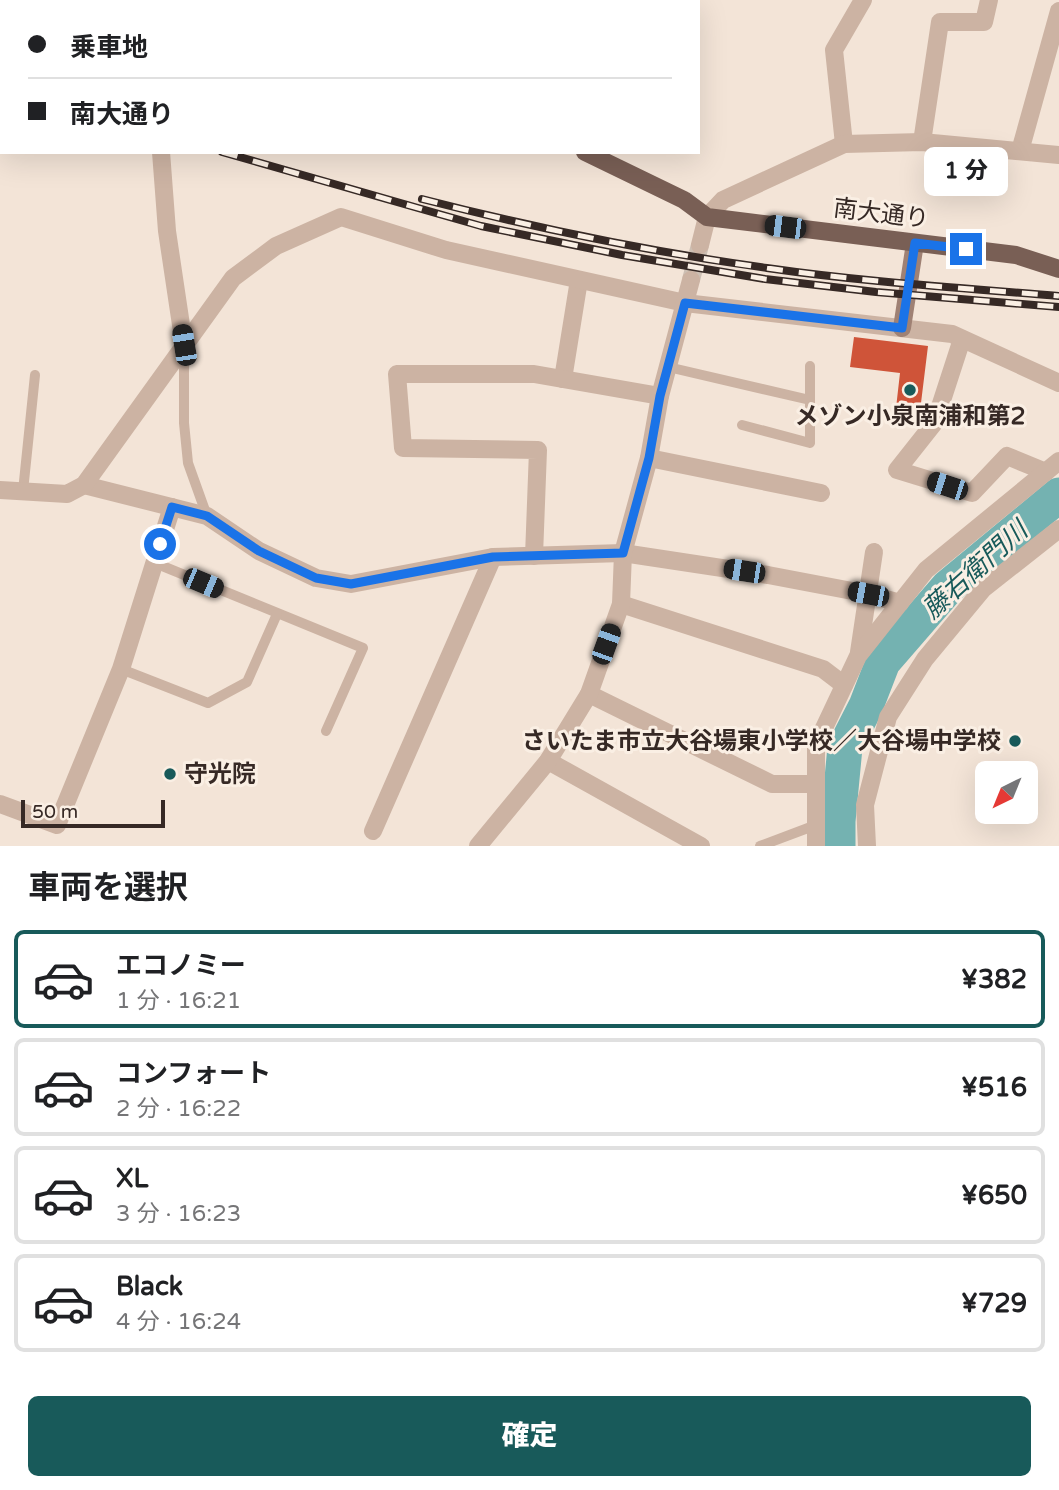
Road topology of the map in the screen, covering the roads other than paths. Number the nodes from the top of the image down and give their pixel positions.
1 (863, 0) edge
2 (989, 0) edge
3 (1059, 11) edge
4 (922, 142) junction
5 (844, 144) junction
6 (1020, 151) junction
7 (161, 154) edge
8 (589, 154) edge
9 (1059, 155) edge
10 (707, 217) junction
11 (915, 243) junction
12 (700, 245) tunnel mouth
13 (1059, 270) edge
14 (579, 280) junction
15 (691, 280) tunnel mouth
16 (685, 303) junction
17 (902, 328) junction
18 (962, 339) junction
19 (184, 345) junction
20 (810, 366) dead end
21 (668, 367) junction
22 (35, 375) dead end
23 (563, 379) junction
24 (1059, 383) edge
25 (660, 396) junction
26 (810, 400) junction
27 (742, 425) dead end
28 (649, 458) junction
29 (1052, 466) edge
30 (83, 485) junction
31 (0, 490) edge
32 (23, 491) junction
33 (821, 493) dead end
34 (172, 507) junction
35 (207, 516) junction
36 (1059, 528) edge
37 (874, 552) dead end
38 (623, 553) junction
39 (534, 556) junction
40 (493, 557) junction
41 (155, 563) junction
42 (868, 594) junction
43 (900, 603) junction
44 (621, 604) junction
45 (276, 614) junction
46 (858, 656) junction
47 (121, 669) junction
48 (844, 685) junction
49 (589, 694) junction
50 (326, 732) dead end
51 (548, 761) junction
52 (815, 784) junction
53 (0, 804) edge
54 (816, 825) junction
55 (373, 831) dead end
56 (478, 846) edge
57 (701, 846) edge
58 (760, 846) edge
59 (816, 846) edge
60 (867, 846) edge

1 - 5 street
2 - 4 street
3 - 6 street
4 - 5 street
4 - 6 street
5 - 10 street
6 - 9 street
7 - 19 street
8 - 10 main road, 南大通り
10 - 11 main road, 南大通り
10 - 12 street
11 - 13 main road, 南大通り
11 - 17 street
14 - 16 street
14 - 19 street
14 - 23 street
15 - 16 street
16 - 17 street
16 - 21 street
17 - 18 street
18 - 24 street
18 - 29 street
19 - 30 street
19 - 35 lane
20 - 26 lane
21 - 25 street
21 - 26 lane
22 - 32 lane
23 - 25 street
23 - 39 street
25 - 28 street
26 - 27 lane
28 - 33 street
28 - 38 street
29 - 43 street
30 - 32 street
30 - 34 street
31 - 32 street
34 - 35 street
34 - 41 street
35 - 40 street
36 - 60 street
37 - 42 street
38 - 39 street
38 - 42 street
38 - 44 street
39 - 40 street
40 - 55 street
41 - 45 lane
41 - 47 street
42 - 43 street
42 - 46 street
43 - 46 street
44 - 48 street
44 - 49 street
45 - 47 lane
45 - 50 lane
46 - 48 street
47 - 53 street
48 - 52 street
49 - 51 street
49 - 52 street
51 - 56 street
51 - 57 street
52 - 54 street
54 - 58 lane
54 - 59 street

